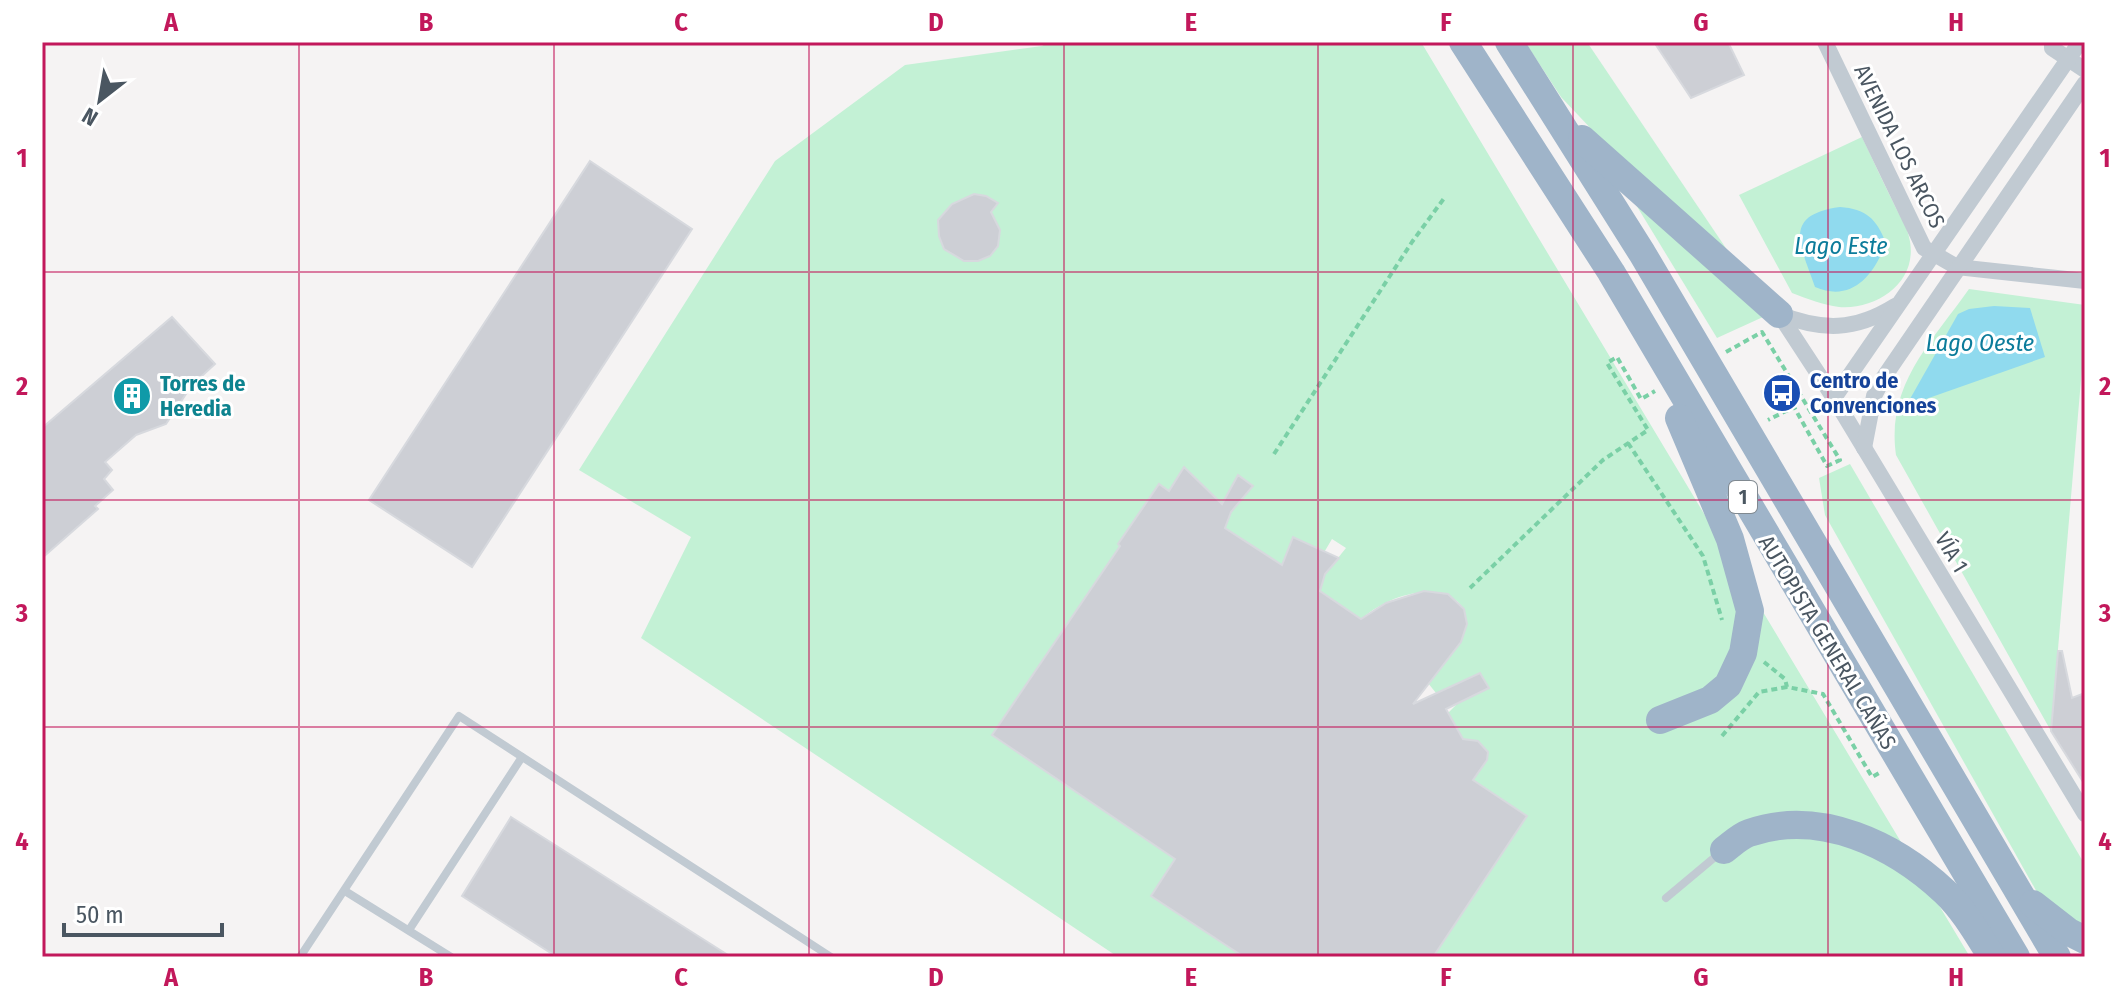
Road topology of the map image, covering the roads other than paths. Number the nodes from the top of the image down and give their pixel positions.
1 (1456, 42) edge
2 (1463, 42) edge
3 (1509, 42) edge
4 (1825, 42) edge
5 (2052, 42) edge
6 (2080, 42) edge
7 (2068, 59) junction
8 (2085, 70) edge
9 (2085, 83) edge
10 (1559, 118) junction
11 (1935, 255) junction
12 (1957, 267) junction
13 (2085, 281) edge
14 (1900, 303) junction
15 (1779, 314) junction
16 (1834, 398) junction
17 (1864, 448) junction
18 (1660, 720) dead end
19 (522, 757) junction
20 (2085, 814) edge
21 (1724, 850) joint
22 (345, 891) junction
23 (1666, 898) dead end
24 (409, 930) junction
25 (2074, 940) edge
26 (300, 957) edge
27 (451, 957) edge
28 (831, 957) edge
29 (1992, 957) edge
30 (2016, 957) edge

1 - 18 highway
2 - 30 highway, AUTOPISTA GENERAL CAÑAS / 1
3 - 10 highway, AUTOPISTA GENERAL CAÑAS / 1
4 - 11 street, AVENIDA LOS ARCOS
5 - 7 street
6 - 7 street
7 - 8 street
7 - 11 street
9 - 12 street
10 - 15 highway
10 - 25 highway, AUTOPISTA GENERAL CAÑAS / 1
11 - 12 street, AVENIDA LOS ARCOS
11 - 14 street
12 - 13 street, AVENIDA LOS ARCOS
12 - 17 street
14 - 15 street
14 - 16 street
15 - 16 street, VÍA 1
16 - 17 street, VÍA 1
17 - 20 street, VÍA 1
19 - 22 lane
19 - 24 lane
19 - 28 lane
21 - 23 lane
21 - 29 highway
22 - 24 lane
22 - 26 lane
24 - 27 lane

